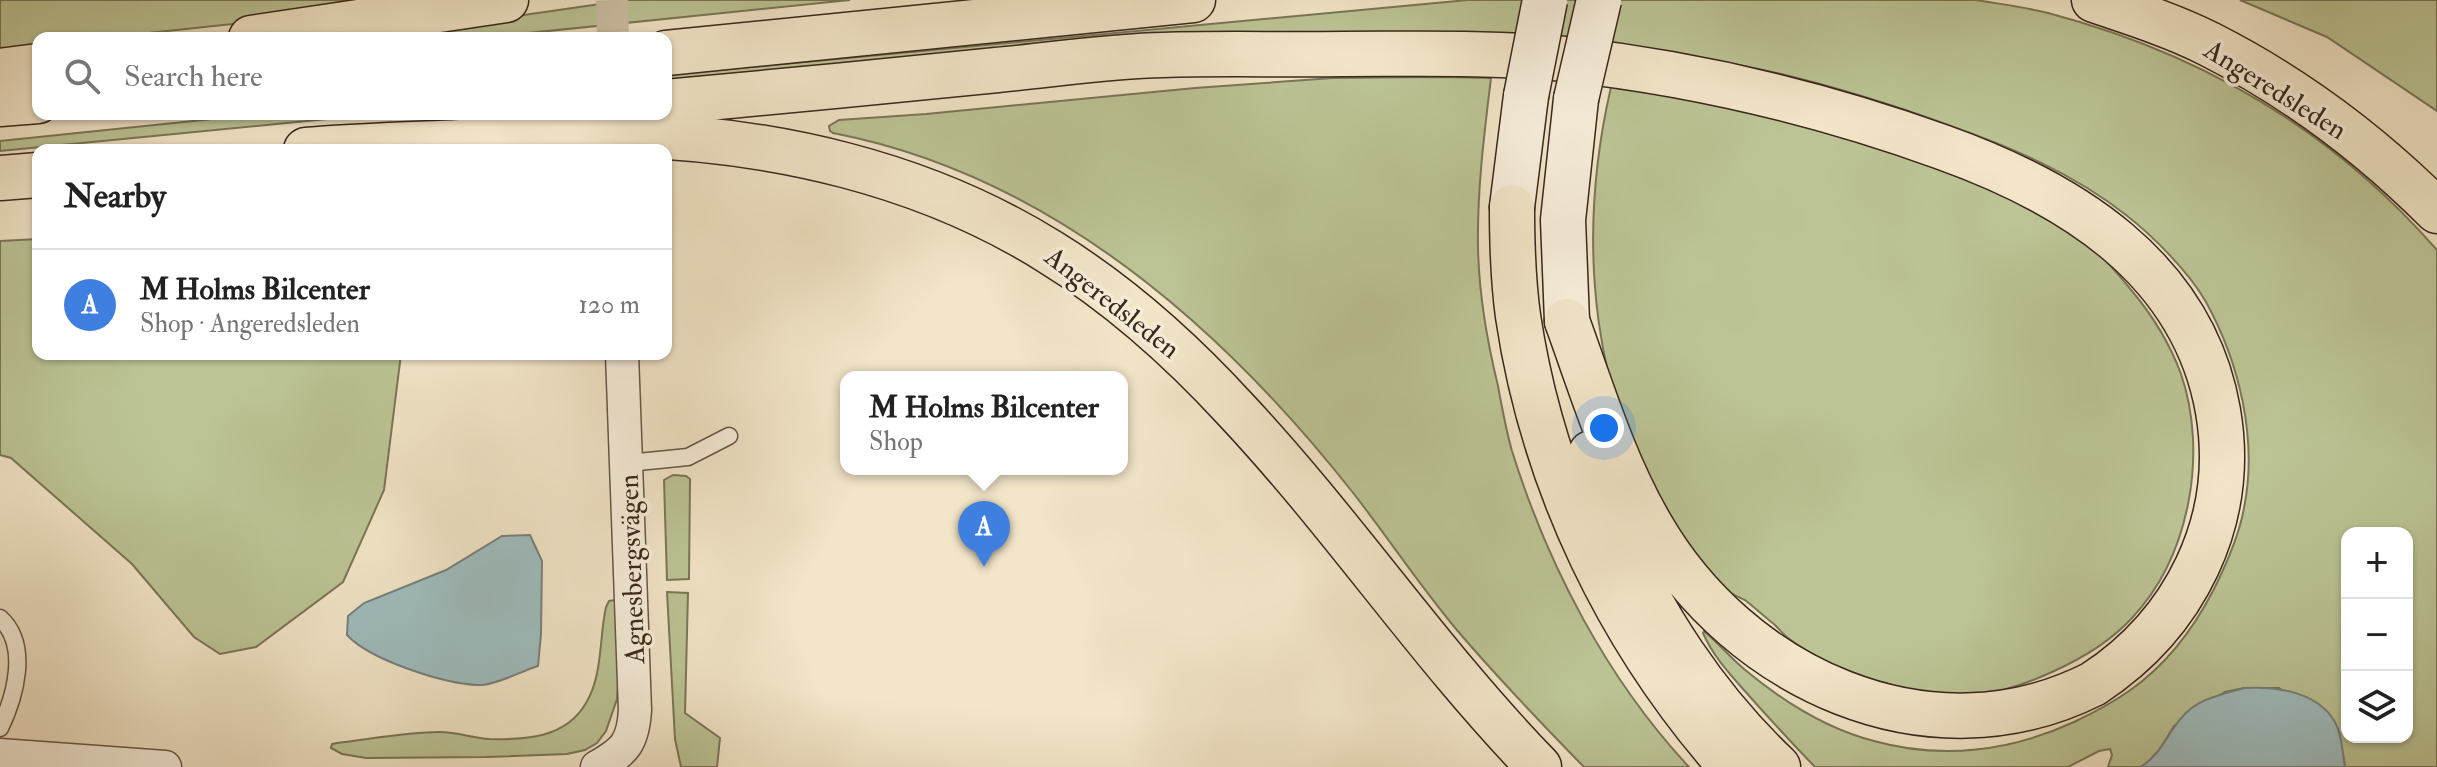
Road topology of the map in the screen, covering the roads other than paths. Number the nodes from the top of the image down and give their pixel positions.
1 (506, 0) edge
2 (1193, 0) edge
3 (1545, 0) edge
4 (1599, 0) edge
5 (2094, 0) edge
6 (291, 32) edge
7 (672, 52) edge
8 (32, 67) edge
9 (0, 71) edge
10 (32, 101) edge
11 (672, 101) edge
12 (0, 104) edge
13 (531, 127) edge
14 (364, 144) edge
15 (32, 175) edge
16 (0, 178) edge
17 (1512, 207) joint
18 (2437, 211) edge
19 (1567, 321) junction
20 (622, 360) edge
21 (729, 436) dead end
22 (628, 463) junction
23 (0, 618) edge
24 (0, 728) edge
25 (0, 755) edge
26 (609, 764) edge
27 (165, 767) edge
28 (1539, 767) edge
29 (1731, 767) edge
30 (1778, 767) edge

1 - 6 highway
2 - 7 highway
3 - 17 main road, bridge
4 - 19 main road, bridge
5 - 18 highway, Angeredsleden
8 - 9 highway
10 - 12 highway
11 - 19 highway
13 - 14 highway, Angeredsleden
13 - 28 highway, Angeredsleden
15 - 16 highway
17 - 29 highway
19 - 30 highway
20 - 22 street, Agnesbergsvägen
21 - 22 lane
22 - 26 street, Agnesbergsvägen
23 - 24 lane
25 - 27 street

